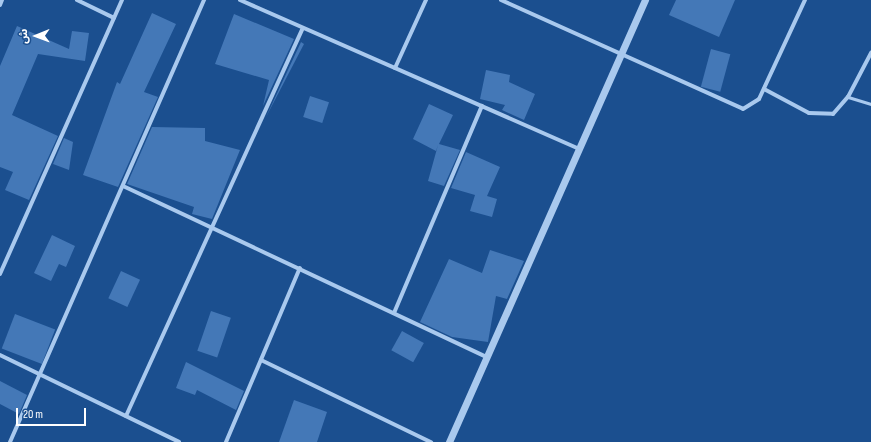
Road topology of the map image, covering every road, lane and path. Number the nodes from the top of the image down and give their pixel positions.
1 (2, 0) edge
2 (77, 0) edge
3 (122, 0) edge
4 (204, 0) edge
5 (240, 0) edge
6 (426, 0) edge
7 (501, 0) edge
8 (645, 0) edge
9 (805, 0) edge
10 (0, 4) edge
11 (114, 18) junction
12 (303, 28) junction
13 (621, 53) junction
14 (871, 53) edge
15 (395, 68) junction
16 (764, 89) junction
17 (848, 97) junction
18 (871, 104) edge
19 (482, 106) junction
20 (579, 149) junction
21 (123, 186) junction
22 (212, 227) junction
23 (300, 268) junction
24 (0, 274) edge
25 (394, 312) junction
26 (0, 355) edge
27 (487, 357) junction
28 (261, 360) junction
29 (40, 374) junction
30 (126, 416) junction
31 (10, 442) edge
32 (179, 442) edge
33 (226, 442) edge
34 (431, 442) edge
35 (449, 442) edge

1 - 10 street
2 - 11 street
3 - 11 street
4 - 21 street
5 - 12 street
6 - 15 street
7 - 13 street
8 - 13 street
9 - 16 street
11 - 24 street
12 - 15 street
12 - 22 street
13 - 16 street
13 - 20 street
14 - 17 street
15 - 19 street
16 - 17 street
17 - 18 lane
19 - 20 street
19 - 25 street
20 - 27 street
21 - 22 street
21 - 29 street
22 - 23 street
22 - 30 street
23 - 25 street
23 - 28 street
25 - 27 street
26 - 29 street
27 - 35 street
28 - 33 street
28 - 34 street
29 - 30 street
29 - 31 street
30 - 32 street

